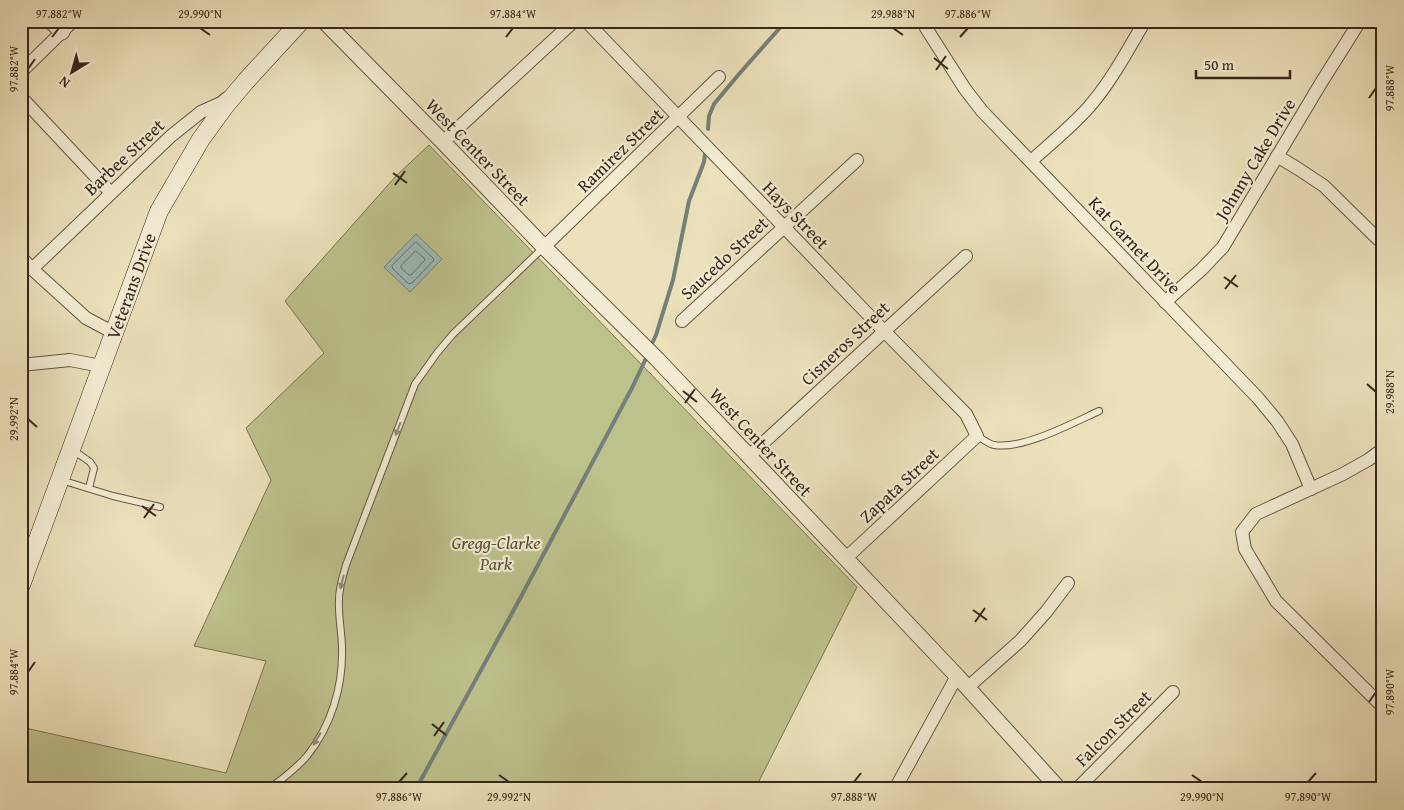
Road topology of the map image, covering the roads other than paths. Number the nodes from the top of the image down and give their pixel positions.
1 (73, 21) edge
2 (301, 21) edge
3 (324, 21) edge
4 (574, 21) edge
5 (586, 21) edge
6 (1145, 21) edge
7 (1360, 21) edge
8 (928, 25) edge
9 (56, 27) edge
10 (21, 72) edge
11 (719, 77) dead end
12 (246, 81) junction
13 (21, 97) edge
14 (678, 118) junction
15 (443, 142) junction
16 (1277, 156) junction
17 (856, 160) dead end
18 (1032, 161) junction
19 (111, 193) junction
20 (784, 227) junction
21 (1383, 244) edge
22 (544, 247) junction
23 (966, 256) dead end
24 (21, 257) edge
25 (32, 269) junction
26 (1164, 302) junction
27 (682, 321) dead end
28 (884, 331) junction
29 (114, 333) junction
30 (21, 365) edge
31 (101, 366) junction
32 (1100, 411) dead end
33 (977, 436) junction
34 (71, 449) junction
35 (1383, 449) edge
36 (748, 456) junction
37 (60, 480) junction
38 (89, 488) junction
39 (1311, 489) junction
40 (160, 507) dead end
41 (27, 553) edge
42 (845, 559) junction
43 (1068, 583) dead end
44 (21, 585) edge
45 (956, 676) junction
46 (967, 688) junction
47 (1173, 692) dead end
48 (1383, 708) edge
49 (269, 789) edge
50 (895, 789) edge
51 (1059, 789) edge
52 (1077, 789) edge

1 - 9 street
2 - 12 main road, Veterans Drive
3 - 15 street, West Center Street
4 - 15 street
5 - 14 street, Hays Street
6 - 18 street
7 - 16 street, Johnny Cake Drive
8 - 18 street, Kat Garnet Drive
9 - 10 street
11 - 14 street, Ramirez Street
12 - 19 street, Barbee Street
12 - 29 main road, Veterans Drive
13 - 19 street
14 - 20 street, Hays Street
14 - 22 street, Ramirez Street
15 - 22 street, West Center Street
16 - 21 street
16 - 26 street, Johnny Cake Drive
17 - 20 street, Saucedo Street
18 - 26 street, Kat Garnet Drive
19 - 25 street, Barbee Street
20 - 27 street, Saucedo Street
20 - 28 street, Hays Street
22 - 36 street, West Center Street
22 -> 49 lane
23 - 28 street, Cisneros Street
24 - 25 street
25 - 29 street
26 - 39 street, Kat Garnet Drive
28 - 33 street, Hays Street
28 - 36 street, Cisneros Street
29 - 31 main road, Veterans Drive
30 - 31 street
31 - 34 main road, Veterans Drive
32 - 33 lane
33 - 42 street, Zapata Street
34 - 37 main road, Veterans Drive
34 - 38 lane
35 - 39 street
36 - 42 street, West Center Street
37 - 38 lane
37 - 41 main road, Veterans Drive
38 - 40 lane
39 - 48 street
41 - 44 main road, Veterans Drive
42 - 45 street, West Center Street
43 - 46 street
45 - 46 street, West Center Street
45 - 50 street
46 - 51 street, West Center Street
47 - 52 street, Falcon Street

